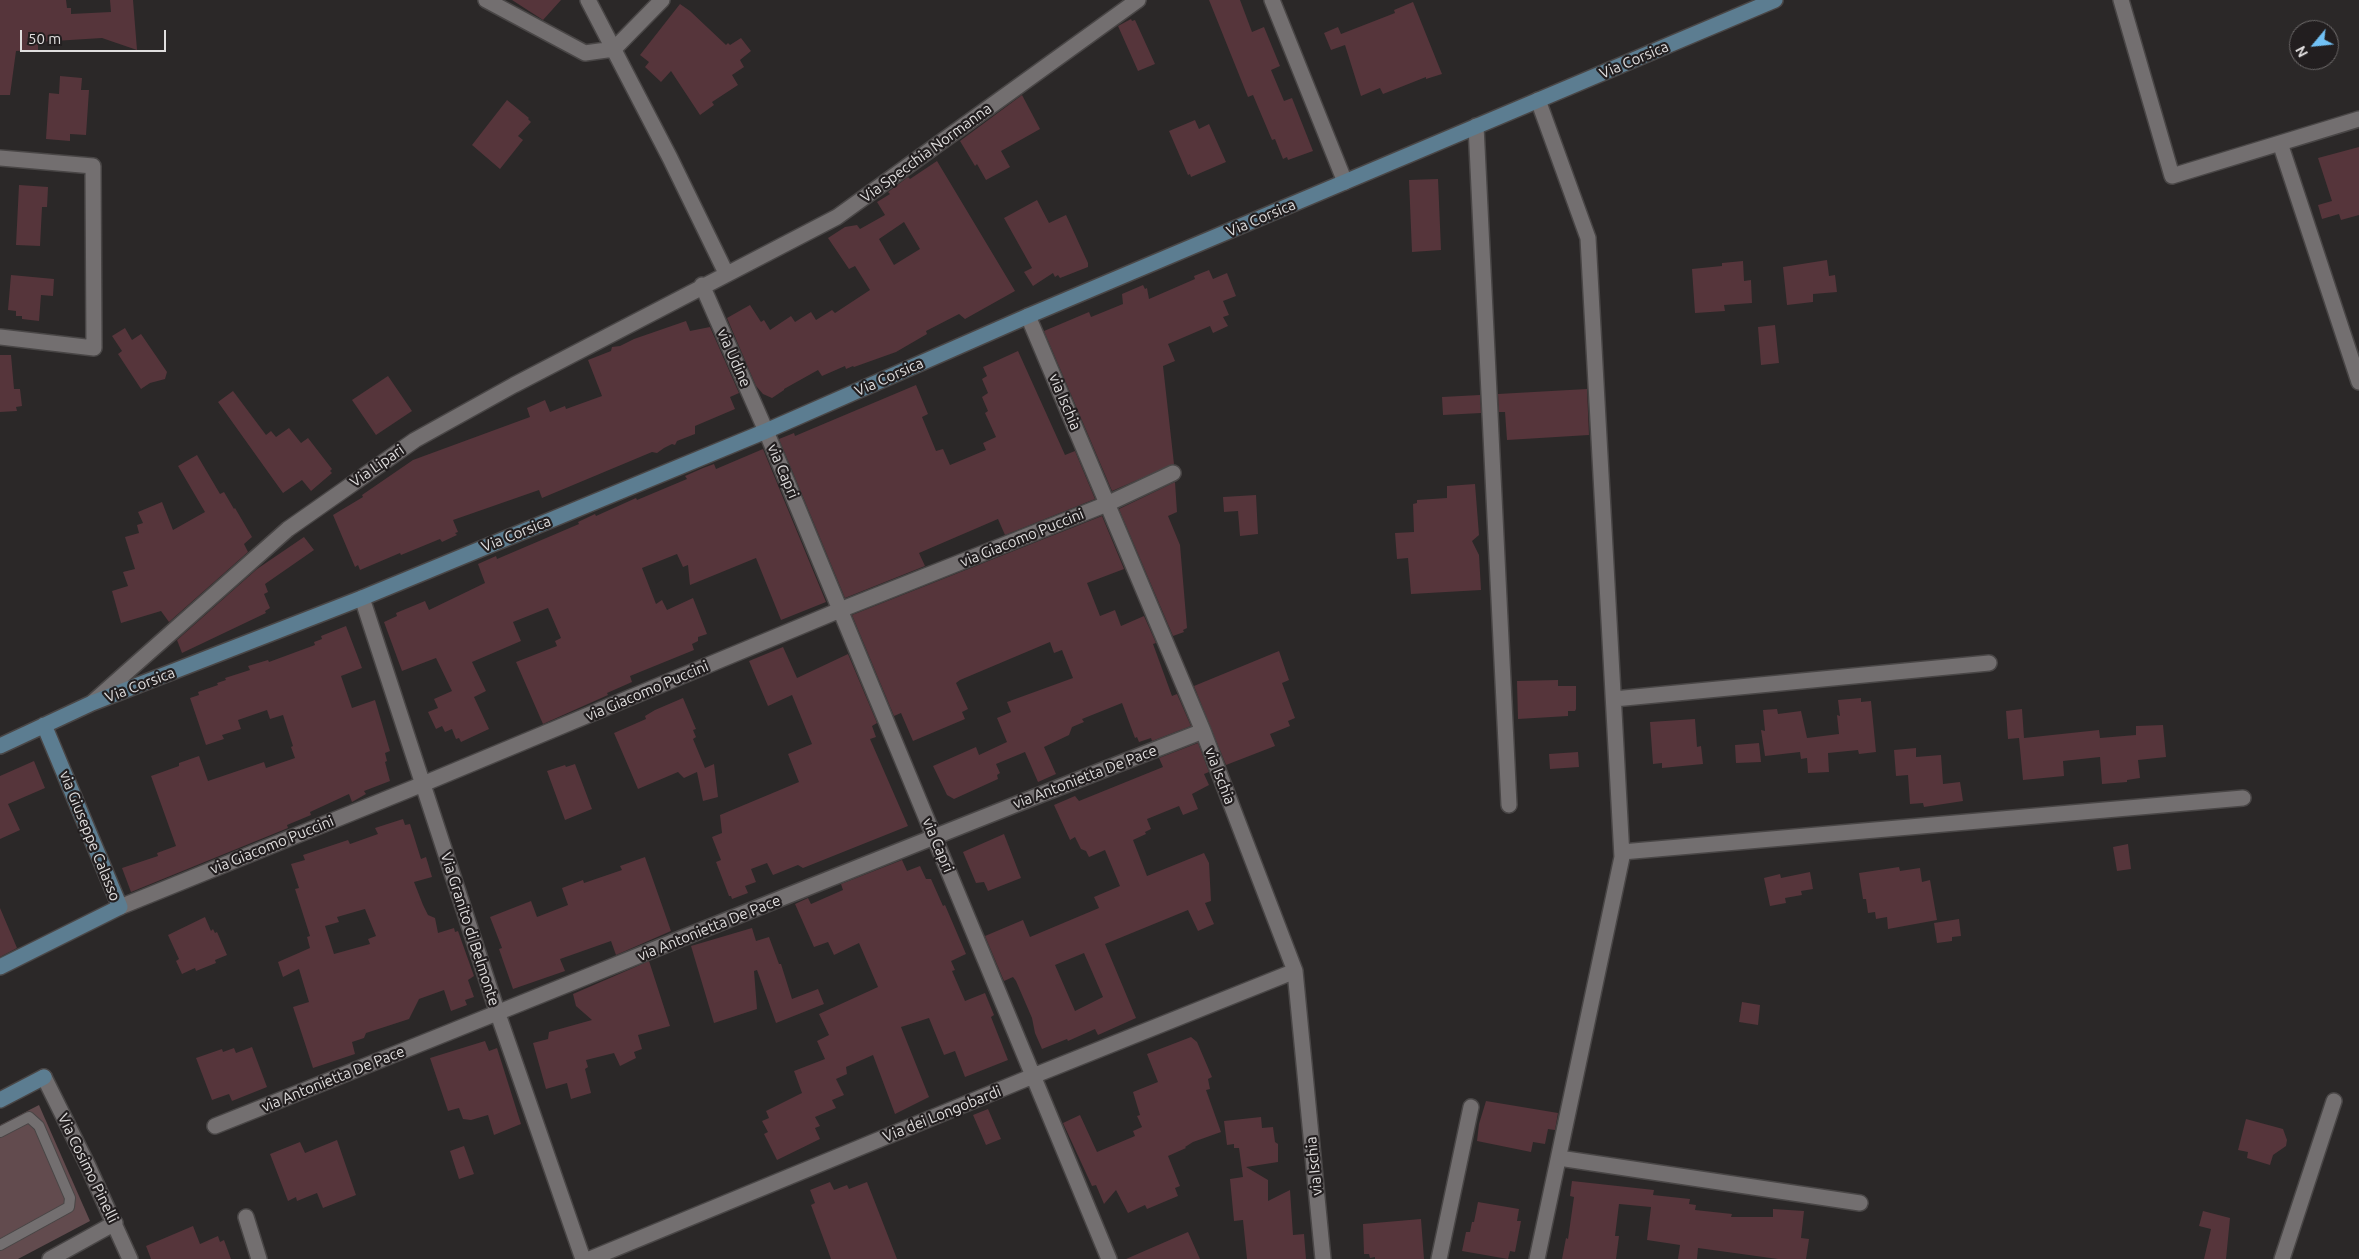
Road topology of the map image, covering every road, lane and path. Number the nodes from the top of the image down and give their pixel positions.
1 (486, 0) edge
2 (588, 0) edge
3 (662, 0) edge
4 (1138, 0) edge
5 (1272, 0) edge
6 (1775, 0) edge
7 (2121, 0) edge
8 (614, 49) junction
9 (1538, 100) junction
10 (2359, 119) edge
11 (1476, 126) junction
12 (2280, 143) junction
13 (0, 158) edge
14 (1346, 182) junction
15 (726, 273) junction
16 (702, 286) junction
17 (1028, 316) junction
18 (0, 337) edge
19 (2359, 382) edge
20 (766, 431) junction
21 (1173, 473) dead end
22 (1107, 504) junction
23 (362, 598) junction
24 (840, 610) junction
25 (1989, 663) dead end
26 (1614, 699) junction
27 (92, 703) junction
28 (44, 725) junction
29 (1203, 731) junction
30 (0, 746) edge
31 (423, 784) junction
32 (2243, 798) dead end
33 (1509, 805) dead end
34 (934, 836) junction
35 (1622, 852) junction
36 (120, 906) junction
37 (0, 967) edge
38 (1294, 971) junction
39 (498, 1014) junction
40 (1034, 1076) junction
41 (44, 1077) joint
42 (0, 1100) edge
43 (2334, 1101) dead end
44 (1471, 1106) dead end
45 (215, 1126) dead end
46 (0, 1132) edge
47 (1559, 1158) junction
48 (1860, 1203) dead end
49 (246, 1217) dead end
50 (115, 1223) junction
51 (0, 1245) edge
52 (1104, 1257) edge
53 (50, 1259) edge
54 (130, 1259) edge
55 (259, 1259) edge
56 (583, 1259) edge
57 (590, 1259) edge
58 (1323, 1259) edge
59 (1439, 1259) edge
60 (1538, 1259) edge
61 (2282, 1259) edge

1 - 8 street
2 - 8 street
3 - 8 street
4 - 15 street, Via Specchia Normanna
5 - 14 street
6 - 9 main road, Via Corsica
7 - 12 street
8 - 15 street
9 - 11 main road, Via Corsica
9 - 26 street
10 - 12 street
11 - 14 main road, Via Corsica
11 - 33 street
12 - 19 street
13 - 18 street
14 - 17 main road, Via Corsica
15 - 16 street, Via Specchia Normanna
16 - 20 street, via Udine
16 - 27 street, Via Lipari
17 - 20 main road, Via Corsica
17 - 22 street, via Ischia
20 - 23 main road, Via Corsica
20 - 24 street, via Capri
21 - 22 street, via Giacomo Puccini
22 - 24 street, via Giacomo Puccini
22 - 29 street, via Ischia
23 - 27 main road, Via Corsica
23 - 31 street, Via Granito di Belmonte
24 - 31 street, via Giacomo Puccini
24 - 34 street, via Capri
25 - 26 street
26 - 35 street
27 - 28 main road, Via Corsica
28 - 30 main road, Via Corsica
28 - 36 main road, via Giuseppe Calasso
29 - 34 street, via Antonietta De Pace
29 - 38 street, via Ischia
31 - 36 street, via Giacomo Puccini
31 - 39 street, Via Granito di Belmonte
32 - 35 street
34 - 39 street, via Antonietta De Pace
34 - 40 street, via Capri
35 - 47 street
36 - 37 main road, via Giuseppe Calasso
38 - 40 street, Via dei Longobardi
38 - 58 street, via Ischia
39 - 45 street, via Antonietta De Pace
39 - 56 street, Via Granito di Belmonte
40 - 52 street, via Capri
40 - 57 street, Via dei Longobardi
41 - 42 main road
41 - 50 street, Via Cosimo Pinelli
43 - 61 street
44 - 59 street
46 - 51 lane
47 - 48 street
47 - 60 street
49 - 55 street
50 - 53 street
50 - 54 street, Via Cosimo Pinelli

